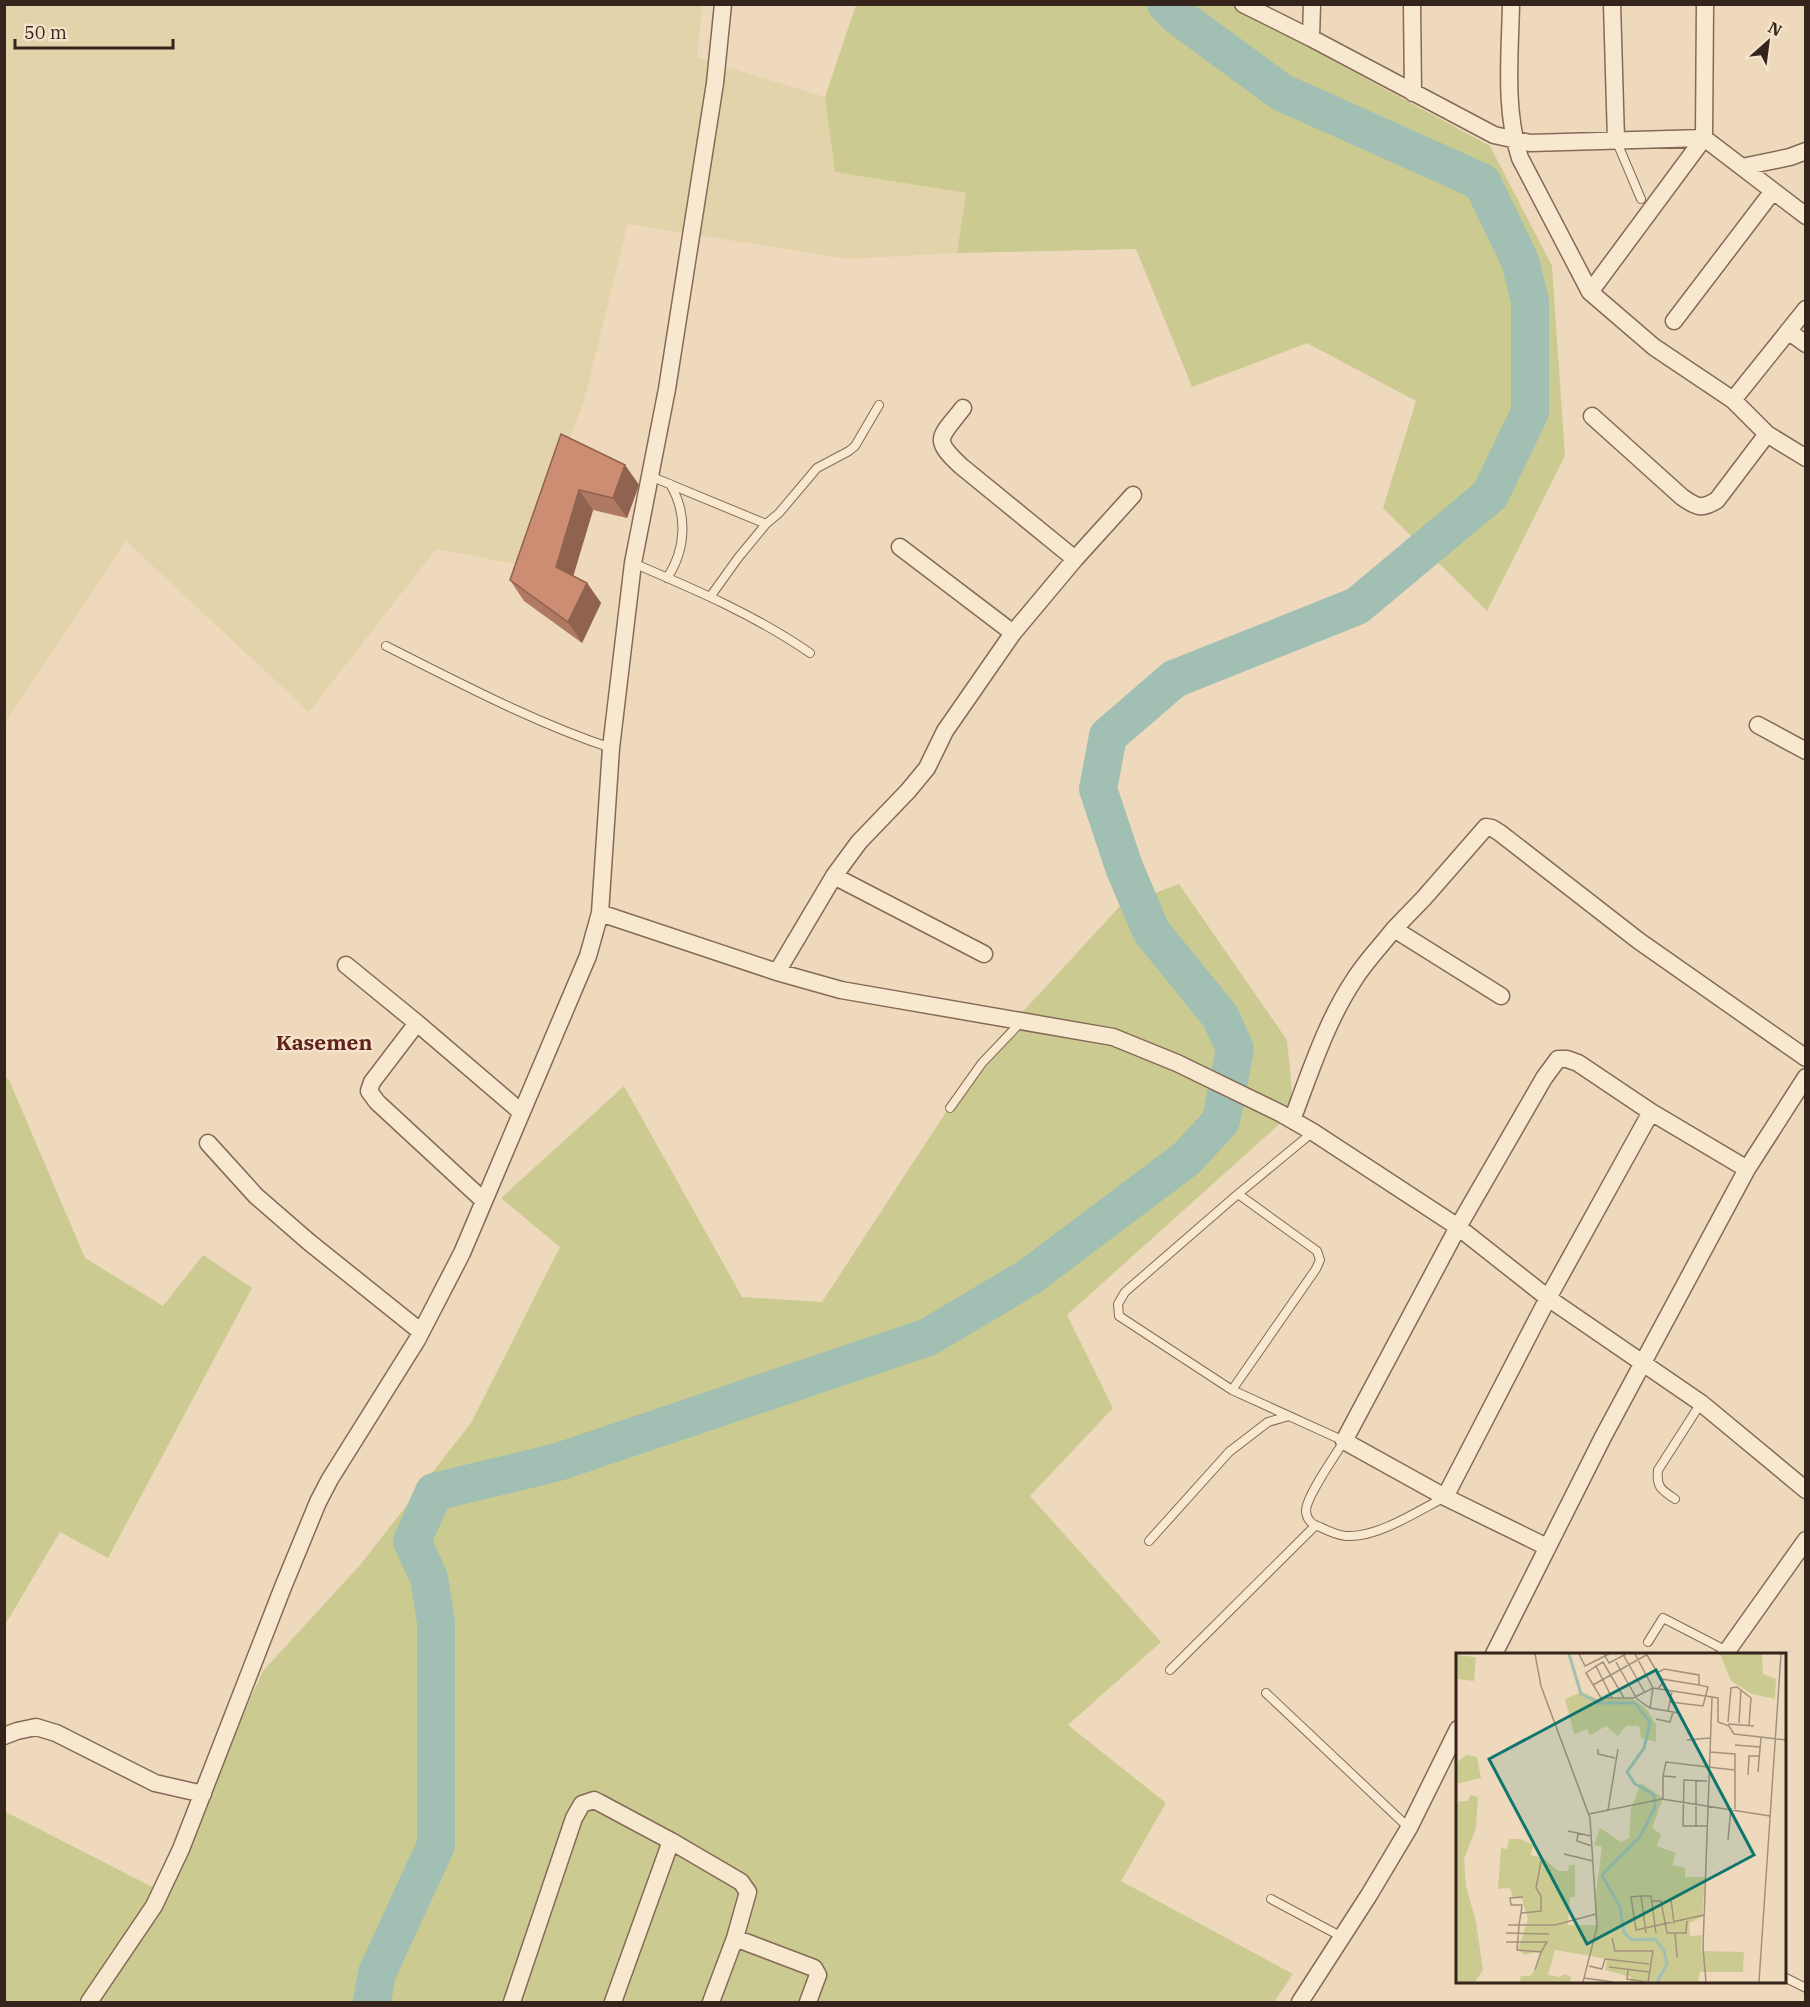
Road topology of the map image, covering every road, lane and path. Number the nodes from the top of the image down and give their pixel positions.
1 (723, 4) edge
2 (1243, 4) edge
3 (1312, 4) edge
4 (1412, 4) edge
5 (1511, 4) edge
6 (1612, 4) edge
7 (1705, 4) edge
8 (1311, 38) junction
9 (1413, 93) junction
10 (1704, 138) junction
11 (1514, 141) junction
12 (1616, 141) junction
13 (1806, 151) edge
14 (1742, 167) junction
15 (1773, 191) junction
16 (1641, 200) dead end
17 (1806, 216) edge
18 (1590, 292) junction
19 (1806, 309) edge
20 (1674, 321) dead end
21 (1788, 331) junction
22 (1806, 344) edge
23 (1732, 400) junction
24 (879, 405) dead end
25 (963, 408) dead end
26 (1592, 417) dead end
27 (1767, 434) junction
28 (1806, 458) edge
29 (650, 476) junction
30 (670, 484) junction
31 (1133, 495) dead end
32 (766, 524) junction
33 (900, 547) dead end
34 (1075, 559) junction
35 (633, 563) junction
36 (667, 578) junction
37 (710, 597) junction
38 (1013, 633) junction
39 (386, 646) dead end
40 (810, 653) dead end
41 (1758, 726) dead end
42 (611, 748) junction
43 (1806, 751) edge
44 (834, 876) junction
45 (600, 913) junction
46 (1394, 929) junction
47 (984, 954) dead end
48 (346, 965) dead end
49 (777, 972) junction
50 (1501, 996) dead end
51 (1023, 1020) junction
52 (417, 1023) junction
53 (1806, 1058) edge
54 (1806, 1077) edge
55 (950, 1108) dead end
56 (521, 1112) junction
57 (1651, 1112) junction
58 (1286, 1117) junction
59 (1313, 1132) junction
60 (208, 1143) dead end
61 (1747, 1169) junction
62 (1238, 1194) junction
63 (484, 1201) junction
64 (1458, 1227) junction
65 (1548, 1298) junction
66 (420, 1331) junction
67 (1644, 1362) junction
68 (1232, 1390) junction
69 (1701, 1403) junction
70 (1290, 1416) junction
71 (1344, 1441) junction
72 (1806, 1490) edge
73 (1445, 1497) junction
74 (1675, 1499) dead end
75 (1315, 1526) junction
76 (1806, 1540) edge
77 (1149, 1541) dead end
78 (1547, 1548) junction
79 (1648, 1642) dead end
80 (1494, 1653) edge
81 (1726, 1653) edge
82 (1170, 1670) dead end
83 (1266, 1693) dead end
84 (1456, 1733) edge
85 (4, 1736) edge
86 (203, 1794) junction
87 (1409, 1828) junction
88 (671, 1841) junction
89 (1271, 1899) dead end
90 (1342, 1937) junction
91 (735, 1938) junction
92 (1786, 1978) edge
93 (1806, 1988) edge
94 (89, 2002) edge
95 (512, 2002) edge
96 (613, 2002) edge
97 (711, 2002) edge
98 (808, 2002) edge
99 (1300, 2002) edge

1 - 29 street
2 - 8 street
3 - 8 street
4 - 9 street
5 - 11 street
6 - 12 street
7 - 10 street
8 - 9 street
9 - 11 street
10 - 12 street
10 - 14 street
10 - 18 street
11 - 12 street
11 - 18 street
12 - 16 lane
13 - 14 street
14 - 15 street
15 - 17 street
15 - 20 street
18 - 23 street
19 - 21 street
21 - 22 street
21 - 23 street
23 - 27 street
24 - 32 lane
25 - 34 street
26 - 27 street
27 - 28 street
29 - 30 lane
29 - 35 street
30 - 32 lane
30 - 36 lane
31 - 34 street
32 - 37 lane
33 - 38 street
34 - 38 street
35 - 36 lane
35 - 42 street
36 - 37 lane
37 - 40 lane
38 - 44 street
39 - 42 lane
41 - 43 street
42 - 45 street
44 - 47 street
44 - 49 street
45 - 49 street
45 - 56 street
46 - 50 street
46 - 53 street
46 - 58 street
48 - 52 street
49 - 51 street
51 - 55 lane
51 - 58 street
52 - 56 street
52 - 63 street
54 - 61 street
56 - 63 street
57 - 61 street
57 - 64 street
57 - 65 street
58 - 59 street
59 - 62 lane
59 - 64 street
60 - 66 street
61 - 67 street
62 - 68 lane
62 - 68 lane
63 - 66 street
64 - 65 street
64 - 71 street
65 - 67 street
65 - 73 street
66 - 86 street
67 - 69 street
67 - 78 street
68 - 70 lane
69 - 72 street
69 - 74 lane
70 - 71 lane
70 - 77 lane
71 - 73 street
71 - 75 lane
73 - 75 lane
73 - 78 street
75 - 82 lane
76 - 81 street
78 - 80 street
79 - 81 lane
83 - 87 lane
84 - 87 street
85 - 86 street
86 - 94 street
87 - 90 street
88 - 91 street
88 - 95 street
88 - 96 street
89 - 90 lane
90 - 99 street
91 - 97 street
91 - 98 street
92 - 93 lane

